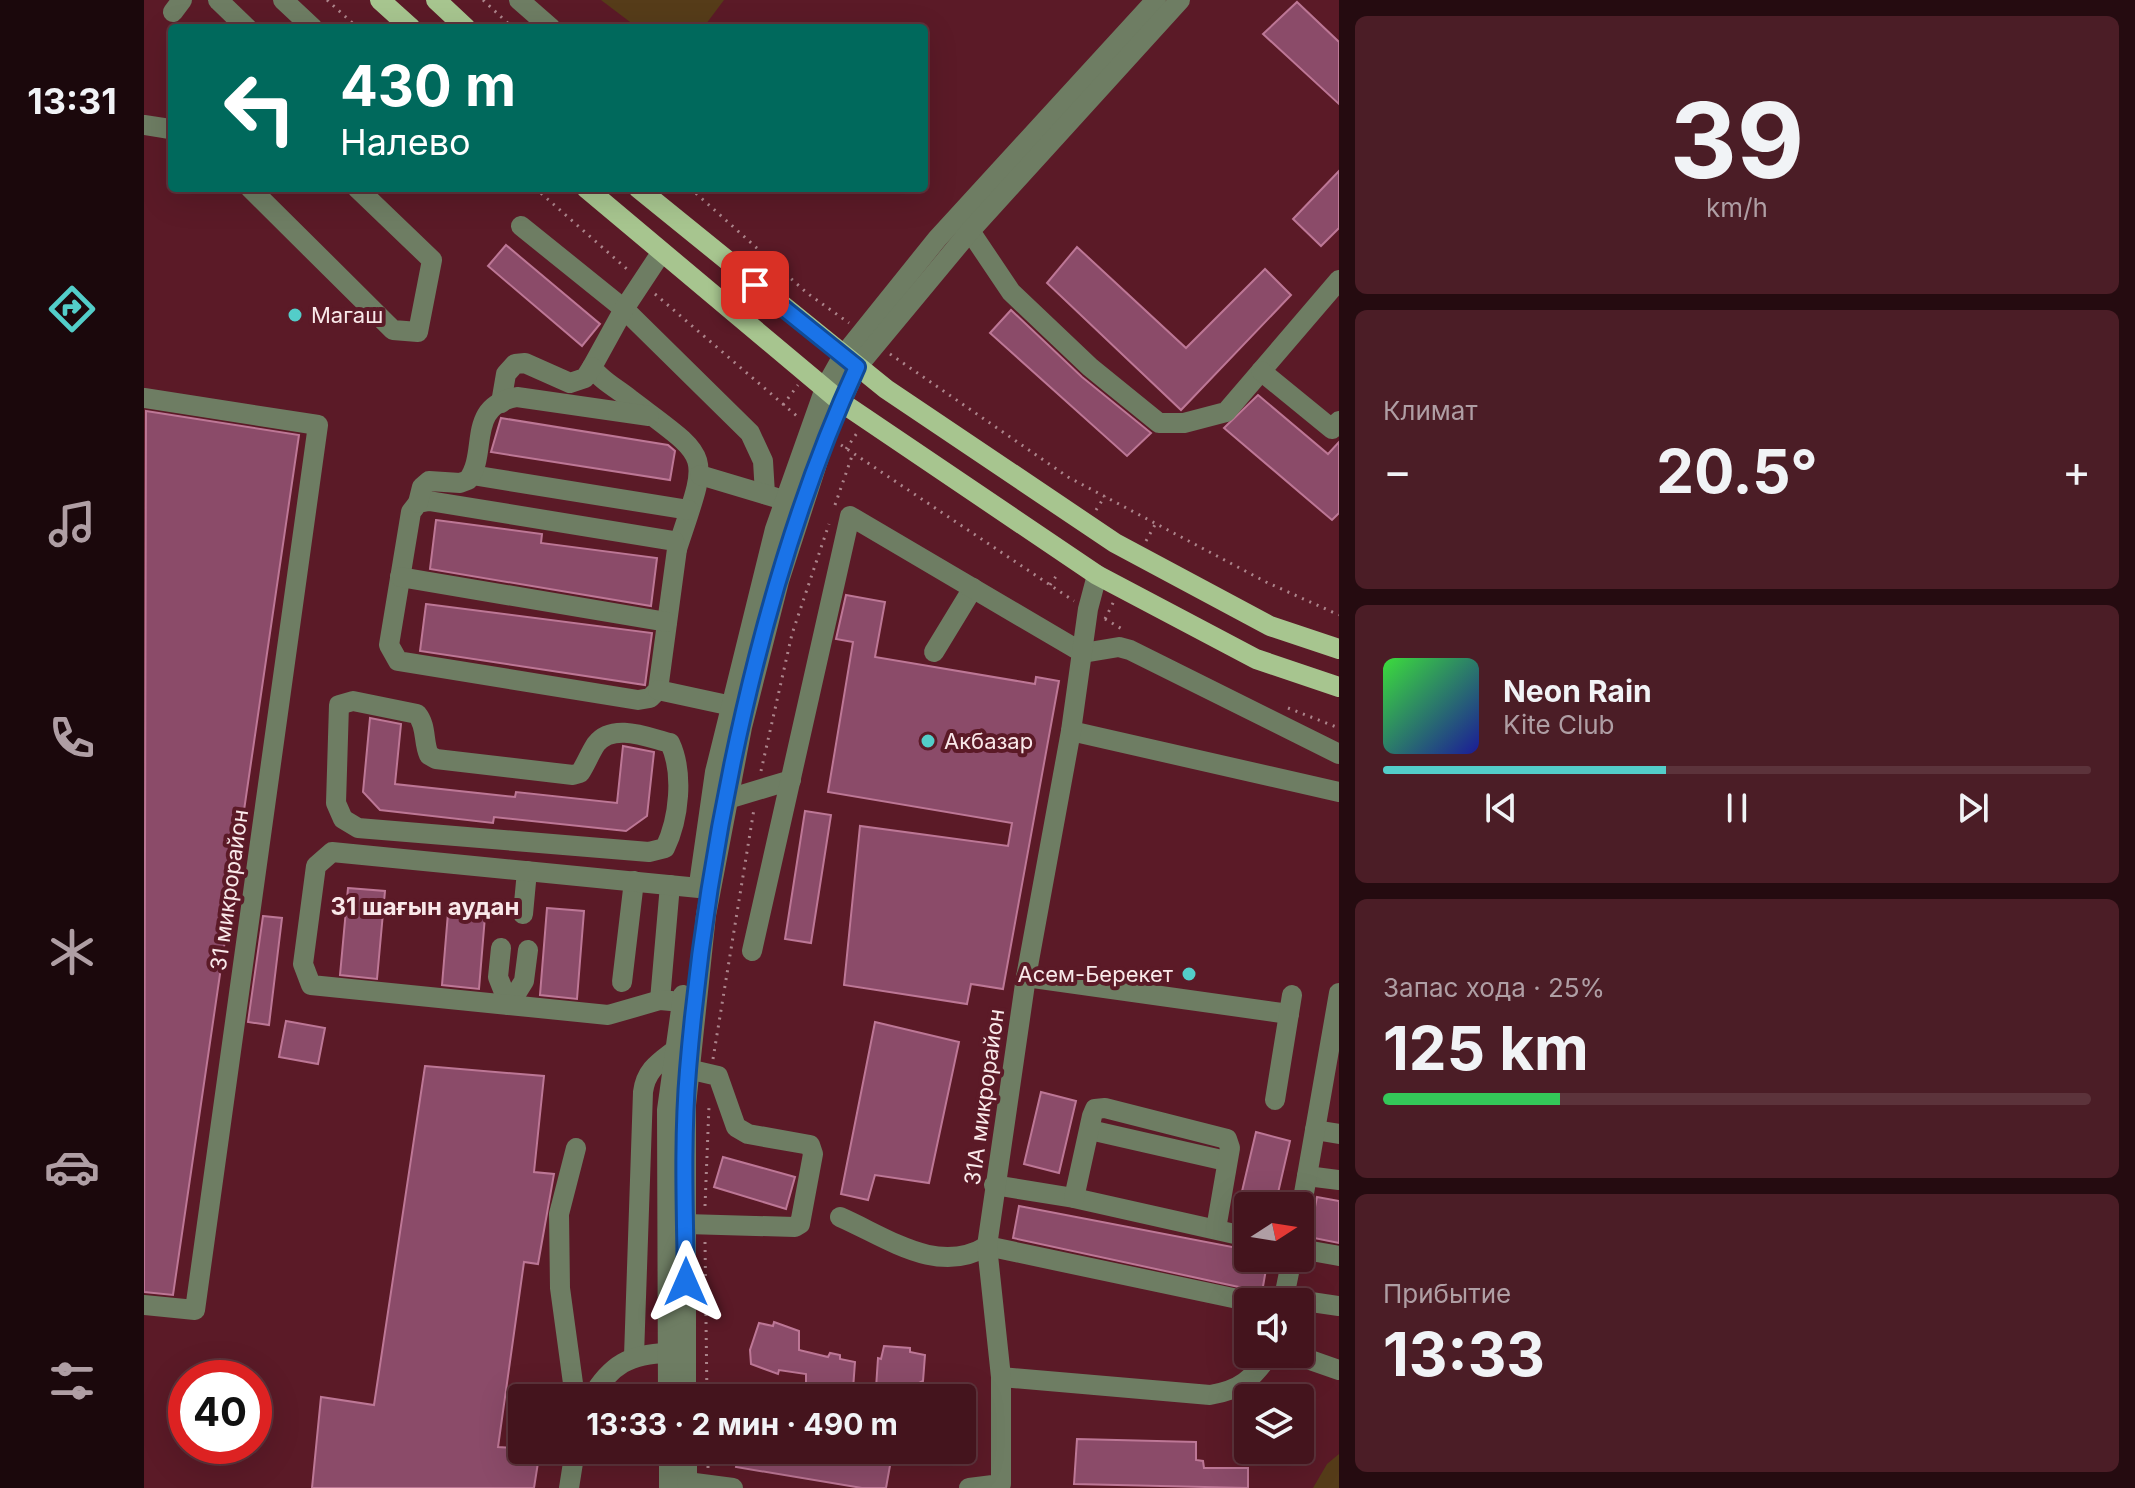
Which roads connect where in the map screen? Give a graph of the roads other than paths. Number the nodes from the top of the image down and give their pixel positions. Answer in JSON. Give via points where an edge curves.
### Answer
{"nodes":[{"id":1,"x":218,"y":0,"type":"edge"},
{"id":2,"x":283,"y":0,"type":"edge"},
{"id":3,"x":380,"y":0,"type":"edge"},
{"id":4,"x":436,"y":0,"type":"edge"},
{"id":5,"x":519,"y":0,"type":"edge"},
{"id":6,"x":1156,"y":0,"type":"edge"},
{"id":7,"x":1180,"y":0,"type":"edge"},
{"id":8,"x":243,"y":24,"type":"edge"},
{"id":9,"x":309,"y":24,"type":"edge"},
{"id":10,"x":407,"y":24,"type":"edge"},
{"id":11,"x":462,"y":24,"type":"edge"},
{"id":12,"x":546,"y":24,"type":"edge"},
{"id":13,"x":144,"y":125,"type":"edge"},
{"id":14,"x":168,"y":129,"type":"edge"},
{"id":15,"x":254,"y":192,"type":"edge"},
{"id":16,"x":361,"y":192,"type":"edge"},
{"id":17,"x":591,"y":192,"type":"edge"},
{"id":18,"x":643,"y":192,"type":"edge"},
{"id":19,"x":521,"y":226,"type":"dead end"},
{"id":20,"x":970,"y":231,"type":"junction"},
{"id":21,"x":661,"y":253,"type":"junction"},
{"id":22,"x":1339,"y":280,"type":"edge"},
{"id":23,"x":624,"y":309,"type":"junction"},
{"id":24,"x":869,"y":338,"type":"junction"},
{"id":25,"x":850,"y":361,"type":"junction"},
{"id":26,"x":592,"y":367,"type":"junction"},
{"id":27,"x":1261,"y":371,"type":"junction"},
{"id":28,"x":825,"y":388,"type":"junction"},
{"id":29,"x":144,"y":398,"type":"edge"},
{"id":30,"x":841,"y":402,"type":"junction"},
{"id":31,"x":501,"y":403,"type":"junction"},
{"id":32,"x":654,"y":417,"type":"junction"},
{"id":33,"x":1339,"y":421,"type":"edge"},
{"id":34,"x":818,"y":431,"type":"junction"},
{"id":35,"x":472,"y":475,"type":"junction"},
{"id":36,"x":700,"y":475,"type":"junction"},
{"id":37,"x":775,"y":497,"type":"junction"},
{"id":38,"x":418,"y":503,"type":"junction"},
{"id":39,"x":689,"y":510,"type":"junction"},
{"id":40,"x":1115,"y":543,"type":"junction"},
{"id":41,"x":677,"y":549,"type":"junction"},
{"id":42,"x":1097,"y":575,"type":"junction"},
{"id":43,"x":400,"y":577,"type":"junction"},
{"id":44,"x":973,"y":588,"type":"junction"},
{"id":45,"x":667,"y":622,"type":"junction"},
{"id":46,"x":1339,"y":649,"type":"edge"},
{"id":47,"x":934,"y":652,"type":"dead end"},
{"id":48,"x":1083,"y":653,"type":"junction"},
{"id":49,"x":1339,"y":687,"type":"edge"},
{"id":50,"x":658,"y":690,"type":"junction"},
{"id":51,"x":732,"y":706,"type":"junction"},
{"id":52,"x":1071,"y":731,"type":"junction"},
{"id":53,"x":1339,"y":754,"type":"edge"},
{"id":54,"x":791,"y":780,"type":"junction"},
{"id":55,"x":1339,"y":792,"type":"edge"},
{"id":56,"x":728,"y":799,"type":"junction"},
{"id":57,"x":674,"y":830,"type":"junction"},
{"id":58,"x":706,"y":833,"type":"junction"},
{"id":59,"x":527,"y":871,"type":"junction"},
{"id":60,"x":634,"y":881,"type":"junction"},
{"id":61,"x":670,"y":885,"type":"junction"},
{"id":62,"x":699,"y":888,"type":"junction"},
{"id":63,"x":523,"y":914,"type":"dead end"},
{"id":64,"x":501,"y":948,"type":"dead end"},
{"id":65,"x":528,"y":950,"type":"dead end"},
{"id":66,"x":752,"y":951,"type":"dead end"},
{"id":67,"x":1026,"y":977,"type":"junction"},
{"id":68,"x":622,"y":982,"type":"dead end"},
{"id":69,"x":1339,"y":993,"type":"edge"},
{"id":70,"x":660,"y":1000,"type":"junction"},
{"id":71,"x":682,"y":1002,"type":"junction"},
{"id":72,"x":509,"y":1005,"type":"junction"},
{"id":73,"x":675,"y":1050,"type":"junction"},
{"id":74,"x":1333,"y":1065,"type":"edge"},
{"id":75,"x":688,"y":1069,"type":"junction"},
{"id":76,"x":1275,"y":1100,"type":"dead end"},
{"id":77,"x":1315,"y":1130,"type":"junction"},
{"id":78,"x":1339,"y":1134,"type":"edge"},
{"id":79,"x":576,"y":1148,"type":"dead end"},
{"id":80,"x":1307,"y":1176,"type":"junction"},
{"id":81,"x":1339,"y":1180,"type":"edge"},
{"id":82,"x":994,"y":1185,"type":"junction"},
{"id":83,"x":1304,"y":1192,"type":"edge"},
{"id":84,"x":1074,"y":1198,"type":"junction"},
{"id":85,"x":840,"y":1217,"type":"dead end"},
{"id":86,"x":686,"y":1224,"type":"junction"},
{"id":87,"x":1216,"y":1229,"type":"junction"},
{"id":88,"x":1234,"y":1234,"type":"edge"},
{"id":89,"x":987,"y":1246,"type":"junction"},
{"id":90,"x":1314,"y":1252,"type":"edge"},
{"id":91,"x":1339,"y":1256,"type":"edge"},
{"id":92,"x":1233,"y":1298,"type":"dead end"},
{"id":93,"x":1314,"y":1303,"type":"edge"},
{"id":94,"x":144,"y":1305,"type":"edge"},
{"id":95,"x":1339,"y":1306,"type":"edge"},
{"id":96,"x":668,"y":1353,"type":"junction"},
{"id":97,"x":634,"y":1356,"type":"junction"},
{"id":98,"x":1314,"y":1361,"type":"edge"},
{"id":99,"x":1259,"y":1368,"type":"edge"},
{"id":100,"x":1339,"y":1370,"type":"edge"},
{"id":101,"x":1001,"y":1377,"type":"junction"},
{"id":102,"x":573,"y":1384,"type":"edge"},
{"id":103,"x":600,"y":1384,"type":"edge"},
{"id":104,"x":668,"y":1384,"type":"edge"},
{"id":105,"x":686,"y":1384,"type":"edge"},
{"id":106,"x":573,"y":1464,"type":"edge"},
{"id":107,"x":674,"y":1464,"type":"edge"},
{"id":108,"x":685,"y":1464,"type":"edge"},
{"id":109,"x":681,"y":1486,"type":"edge"},
{"id":110,"x":1001,"y":1486,"type":"edge"},
{"id":111,"x":569,"y":1488,"type":"edge"},
{"id":112,"x":725,"y":1488,"type":"edge"},
{"id":113,"x":733,"y":1488,"type":"edge"},
{"id":114,"x":969,"y":1488,"type":"edge"}],
"edges":[{"from":1,"to":8,"type":"street"},
{"from":2,"to":9,"type":"street"},
{"from":3,"to":10,"type":"main road"},
{"from":4,"to":11,"type":"main road"},
{"from":5,"to":12,"type":"street"},
{"from":6,"to":24,"type":"street","via":[[937,239]]},
{"from":7,"to":20,"type":"street"},
{"from":13,"to":14,"type":"street"},
{"from":15,"to":16,"type":"street","via":[[393,330],[418,332],[432,260]]},
{"from":17,"to":21,"type":"main road"},
{"from":18,"to":25,"type":"main road"},
{"from":19,"to":23,"type":"street"},
{"from":20,"to":24,"type":"street"},
{"from":20,"to":27,"type":"street","via":[[1011,292],[1159,423],[1184,423],[1226,412]]},
{"from":21,"to":23,"type":"street"},
{"from":21,"to":28,"type":"main road"},
{"from":22,"to":27,"type":"street"},
{"from":23,"to":26,"type":"street"},
{"from":23,"to":37,"type":"street","via":[[755,440]]},
{"from":24,"to":25,"type":"street"},
{"from":25,"to":28,"type":"street"},
{"from":25,"to":30,"type":"street"},
{"from":25,"to":40,"type":"main road"},
{"from":26,"to":31,"type":"street","via":[[585,378],[570,383],[525,363],[515,364],[506,374]]},
{"from":26,"to":32,"type":"street"},
{"from":27,"to":33,"type":"street","via":[[1332,429]]},
{"from":28,"to":30,"type":"main road"},
{"from":28,"to":34,"type":"street"},
{"from":29,"to":94,"type":"street","name":"31 микрорайон","via":[[318,425],[195,1310]]},
{"from":30,"to":34,"type":"street"},
{"from":30,"to":42,"type":"main road"},
{"from":31,"to":32,"type":"street","via":[[517,397]]},
{"from":31,"to":35,"type":"street","via":[[480,426]]},
{"from":32,"to":36,"type":"street","via":[[693,449]]},
{"from":34,"to":37,"type":"street"},
{"from":34,"to":56,"type":"street"},
{"from":35,"to":38,"type":"street","via":[[460,483],[429,481]]},
{"from":35,"to":39,"type":"street"},
{"from":36,"to":37,"type":"street"},
{"from":36,"to":39,"type":"street"},
{"from":37,"to":51,"type":"street"},
{"from":38,"to":41,"type":"street","via":[[668,537]]},
{"from":38,"to":43,"type":"street","via":[[411,512]]},
{"from":39,"to":41,"type":"street"},
{"from":40,"to":42,"type":"main road"},
{"from":40,"to":46,"type":"main road","via":[[1270,626]]},
{"from":41,"to":45,"type":"street"},
{"from":42,"to":48,"type":"street","name":"31А микрорайон"},
{"from":42,"to":49,"type":"main road","via":[[1256,659]]},
{"from":43,"to":45,"type":"street"},
{"from":43,"to":50,"type":"street","via":[[389,645],[398,661],[638,700]]},
{"from":44,"to":47,"type":"street"},
{"from":44,"to":48,"type":"street"},
{"from":44,"to":54,"type":"street","via":[[850,516]]},
{"from":45,"to":50,"type":"street"},
{"from":48,"to":52,"type":"street","name":"31А микрорайон"},
{"from":48,"to":53,"type":"street","via":[[1130,650]]},
{"from":50,"to":51,"type":"street"},
{"from":51,"to":58,"type":"street"},
{"from":52,"to":55,"type":"street"},
{"from":52,"to":67,"type":"street","name":"31А микрорайон"},
{"from":54,"to":56,"type":"street"},
{"from":54,"to":66,"type":"street"},
{"from":56,"to":75,"type":"street","via":[[706,915]]},
{"from":57,"to":57,"type":"street","via":[[665,848],[649,852],[358,828],[343,819],[336,803],[339,705],[353,701],[417,714],[426,749],[436,759],[573,775],[580,773],[598,741],[609,736],[624,732],[670,743],[678,768]]},
{"from":57,"to":58,"type":"street"},
{"from":58,"to":62,"type":"street"},
{"from":59,"to":60,"type":"street"},
{"from":59,"to":63,"type":"street"},
{"from":59,"to":72,"type":"street","via":[[332,852],[316,866],[303,964],[311,985]]},
{"from":60,"to":61,"type":"street"},
{"from":60,"to":68,"type":"street"},
{"from":61,"to":62,"type":"street"},
{"from":61,"to":70,"type":"street"},
{"from":62,"to":71,"type":"street"},
{"from":64,"to":72,"type":"street","via":[[498,977]]},
{"from":65,"to":72,"type":"street","via":[[524,981]]},
{"from":67,"to":76,"type":"street","via":[[1290,1005]]},
{"from":67,"to":82,"type":"street","name":"31А микрорайон"},
{"from":69,"to":74,"type":"street"},
{"from":70,"to":71,"type":"street"},
{"from":70,"to":72,"type":"street","via":[[608,1015]]},
{"from":71,"to":73,"type":"street"},
{"from":73,"to":96,"type":"street","via":[[667,1110]]},
{"from":73,"to":97,"type":"street","via":[[645,1076]]},
{"from":74,"to":77,"type":"street"},
{"from":75,"to":86,"type":"street"},
{"from":75,"to":86,"type":"street","via":[[718,1076],[736,1127],[810,1145],[813,1154],[800,1224],[795,1227]]},
{"from":77,"to":78,"type":"street"},
{"from":77,"to":80,"type":"street"},
{"from":79,"to":102,"type":"street","via":[[559,1214],[560,1288]]},
{"from":80,"to":81,"type":"street"},
{"from":80,"to":83,"type":"street"},
{"from":82,"to":84,"type":"street"},
{"from":82,"to":89,"type":"street","name":"31А микрорайон"},
{"from":84,"to":87,"type":"street"},
{"from":84,"to":87,"type":"street","via":[[1095,1109],[1105,1108],[1227,1139],[1230,1148]]},
{"from":85,"to":89,"type":"street","via":[[933,1258],[962,1257]]},
{"from":86,"to":105,"type":"street"},
{"from":87,"to":88,"type":"street"},
{"from":89,"to":92,"type":"street"},
{"from":89,"to":101,"type":"street","name":"31А микрорайон"},
{"from":90,"to":91,"type":"street"},
{"from":93,"to":95,"type":"street"},
{"from":96,"to":97,"type":"street"},
{"from":96,"to":104,"type":"street"},
{"from":97,"to":103,"type":"street"},
{"from":98,"to":100,"type":"street"},
{"from":99,"to":101,"type":"street","via":[[1233,1392],[1210,1395]]},
{"from":101,"to":110,"type":"street","name":"31А микрорайон"},
{"from":106,"to":111,"type":"street"},
{"from":107,"to":109,"type":"street"},
{"from":108,"to":109,"type":"street"},
{"from":109,"to":112,"type":"street"},
{"from":110,"to":114,"type":"street"},
{"from":112,"to":113,"type":"street"}]}
